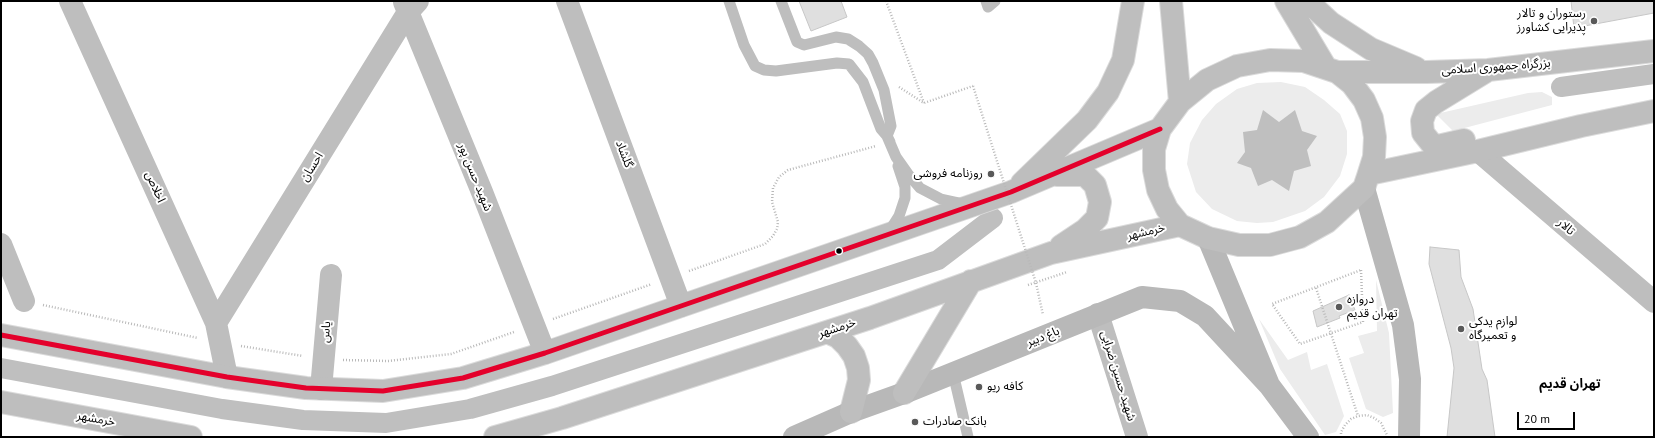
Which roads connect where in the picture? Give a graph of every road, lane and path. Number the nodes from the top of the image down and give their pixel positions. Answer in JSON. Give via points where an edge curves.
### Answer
{"nodes":[{"id":1,"x":70,"y":1,"type":"edge"},
{"id":2,"x":567,"y":1,"type":"edge"},
{"id":3,"x":729,"y":1,"type":"edge"},
{"id":4,"x":781,"y":1,"type":"edge"},
{"id":5,"x":886,"y":1,"type":"edge"},
{"id":6,"x":986,"y":1,"type":"edge"},
{"id":7,"x":995,"y":1,"type":"edge"},
{"id":8,"x":1133,"y":1,"type":"edge"},
{"id":9,"x":1172,"y":1,"type":"edge"},
{"id":10,"x":1286,"y":1,"type":"edge"},
{"id":11,"x":1307,"y":1,"type":"edge"},
{"id":12,"x":410,"y":5,"type":"edge"},
{"id":13,"x":1654,"y":51,"type":"edge"},
{"id":14,"x":1331,"y":70,"type":"junction"},
{"id":15,"x":1488,"y":70,"type":"junction"},
{"id":16,"x":1427,"y":72,"type":"junction"},
{"id":17,"x":878,"y":75,"type":"junction"},
{"id":18,"x":1180,"y":102,"type":"junction"},
{"id":19,"x":924,"y":103,"type":"junction"},
{"id":20,"x":1654,"y":111,"type":"edge"},
{"id":21,"x":1581,"y":126,"type":"junction"},
{"id":22,"x":1160,"y":129,"type":"junction"},
{"id":23,"x":889,"y":139,"type":"junction"},
{"id":24,"x":1478,"y":151,"type":"junction"},
{"id":25,"x":1053,"y":175,"type":"junction"},
{"id":26,"x":1366,"y":181,"type":"junction"},
{"id":27,"x":1012,"y":192,"type":"junction"},
{"id":28,"x":981,"y":203,"type":"junction"},
{"id":29,"x":1180,"y":224,"type":"junction"},
{"id":30,"x":886,"y":236,"type":"junction"},
{"id":31,"x":1208,"y":238,"type":"junction"},
{"id":32,"x":1,"y":244,"type":"edge"},
{"id":33,"x":1051,"y":252,"type":"junction"},
{"id":34,"x":1073,"y":270,"type":"dead end"},
{"id":35,"x":331,"y":275,"type":"dead end"},
{"id":36,"x":670,"y":278,"type":"junction"},
{"id":37,"x":971,"y":281,"type":"junction"},
{"id":38,"x":1036,"y":283,"type":"junction"},
{"id":39,"x":1023,"y":287,"type":"dead end"},
{"id":40,"x":1316,"y":288,"type":"junction"},
{"id":41,"x":24,"y":301,"type":"joint"},
{"id":42,"x":1654,"y":302,"type":"edge"},
{"id":43,"x":681,"y":306,"type":"junction"},
{"id":44,"x":1098,"y":314,"type":"junction"},
{"id":45,"x":534,"y":326,"type":"junction"},
{"id":46,"x":827,"y":332,"type":"junction"},
{"id":47,"x":218,"y":333,"type":"junction"},
{"id":48,"x":1331,"y":333,"type":"junction"},
{"id":49,"x":1,"y":335,"type":"edge"},
{"id":50,"x":1048,"y":335,"type":"junction"},
{"id":51,"x":545,"y":354,"type":"junction"},
{"id":52,"x":324,"y":360,"type":"junction"},
{"id":53,"x":953,"y":372,"type":"junction"},
{"id":54,"x":227,"y":377,"type":"junction"},
{"id":55,"x":1268,"y":385,"type":"junction"},
{"id":56,"x":321,"y":389,"type":"junction"},
{"id":57,"x":904,"y":393,"type":"junction"},
{"id":58,"x":1,"y":402,"type":"edge"},
{"id":59,"x":851,"y":412,"type":"junction"},
{"id":60,"x":1358,"y":416,"type":"junction"},
{"id":61,"x":800,"y":436,"type":"edge"},
{"id":62,"x":191,"y":437,"type":"edge"},
{"id":63,"x":495,"y":437,"type":"edge"},
{"id":64,"x":968,"y":437,"type":"edge"},
{"id":65,"x":1137,"y":437,"type":"edge"},
{"id":66,"x":1308,"y":437,"type":"edge"},
{"id":67,"x":1341,"y":437,"type":"edge"},
{"id":68,"x":1388,"y":437,"type":"edge"},
{"id":69,"x":1409,"y":437,"type":"edge"}],
"edges":[{"from":1,"to":47,"type":"main road","name":"اخلاص"},
{"from":2,"to":36,"type":"main road","name":"گلشاد"},
{"from":3,"to":23,"type":"lane","via":[[744,45],[755,66],[776,71],[837,63],[849,64],[863,82],[881,129]]},
{"from":4,"to":17,"type":"lane","via":[[797,42],[804,45],[836,37],[848,39],[868,54]]},
{"from":5,"to":19,"type":"path"},
{"from":6,"to":7,"type":"lane","via":[[988,8]]},
{"from":8,"to":27,"type":"main road","via":[[1123,60],[1108,92],[1087,120]]},
{"from":9,"to":18,"type":"main road"},
{"from":10,"to":14,"type":"main road"},
{"from":11,"to":16,"type":"main road","via":[[1331,23],[1371,49]]},
{"from":12,"to":45,"type":"main road","name":"شهید حسن پور"},
{"from":12,"to":47,"type":"main road","name":"احسان"},
{"from":13,"to":15,"type":"main road","name":"بزرگراه جمهوری اسلامی"},
{"from":14,"to":16,"type":"main road","name":"بزرگراه جمهوری اسلامی"},
{"from":14,"to":18,"type":"main road","via":[[1304,61],[1270,60],[1237,66],[1207,80]]},
{"from":14,"to":26,"type":"main road","via":[[1352,84],[1364,100],[1372,118],[1374,157]]},
{"from":15,"to":16,"type":"main road","name":"بزرگراه جمهوری اسلامی"},
{"from":15,"to":21,"type":"main road","via":[[1426,110],[1422,121],[1423,133],[1430,143],[1438,146],[1552,121]]},
{"from":17,"to":19,"type":"path"},
{"from":17,"to":23,"type":"lane","via":[[884,90],[891,126]]},
{"from":18,"to":22,"type":"main road"},
{"from":19,"to":38,"type":"path","bridge":true,"via":[[974,86]]},
{"from":20,"to":21,"type":"main road"},
{"from":21,"to":24,"type":"main road"},
{"from":22,"to":25,"type":"main road"},
{"from":22,"to":29,"type":"main road","via":[[1154,149],[1154,170],[1158,190],[1167,209]]},
{"from":23,"to":28,"type":"lane","via":[[896,157],[920,188],[941,199],[962,204]]},
{"from":23,"to":30,"type":"lane","via":[[905,187],[905,198],[899,216]]},
{"from":23,"to":36,"type":"path","via":[[788,170],[779,177],[773,188],[772,202],[778,222],[773,236],[765,244]]},
{"from":24,"to":26,"type":"main road"},
{"from":24,"to":42,"type":"main road","name":"تالار"},
{"from":25,"to":27,"type":"main road"},
{"from":25,"to":33,"type":"main road","via":[[1085,175],[1095,186],[1100,202],[1097,218],[1085,230]]},
{"from":26,"to":31,"type":"main road","via":[[1327,222],[1300,237],[1270,244],[1239,245]]},
{"from":26,"to":69,"type":"main road","via":[[1403,325],[1410,379]]},
{"from":27,"to":28,"type":"main road"},
{"from":28,"to":30,"type":"main road"},
{"from":29,"to":31,"type":"main road"},
{"from":29,"to":33,"type":"main road","name":"خرمشهر"},
{"from":30,"to":43,"type":"main road"},
{"from":31,"to":55,"type":"main road"},
{"from":32,"to":41,"type":"main road"},
{"from":33,"to":37,"type":"main road","name":"خرمشهر"},
{"from":34,"to":38,"type":"path"},
{"from":35,"to":52,"type":"main road","name":"یاس"},
{"from":36,"to":43,"type":"main road","name":"گلشاد"},
{"from":36,"to":45,"type":"path"},
{"from":37,"to":46,"type":"main road","name":"خرمشهر"},
{"from":37,"to":57,"type":"main road"},
{"from":38,"to":39,"type":"path"},
{"from":38,"to":50,"type":"path"},
{"from":40,"to":48,"type":"path"},
{"from":40,"to":48,"type":"path","via":[[1272,304],[1300,344]]},
{"from":40,"to":48,"type":"path","via":[[1361,270],[1363,322]]},
{"from":41,"to":47,"type":"path"},
{"from":43,"to":51,"type":"main road"},
{"from":44,"to":50,"type":"main road","name":"باغ دبیر"},
{"from":44,"to":55,"type":"main road","name":"باغ دبیر","via":[[1142,297],[1180,301],[1205,316]]},
{"from":44,"to":65,"type":"main road","name":"شهید حسین ضرابی"},
{"from":45,"to":51,"type":"main road","name":"شهید حسن پور"},
{"from":45,"to":52,"type":"path","via":[[451,354],[388,361]]},
{"from":46,"to":59,"type":"main road","via":[[847,346],[858,368],[859,380]]},
{"from":46,"to":63,"type":"main road","name":"خرمشهر","via":[[569,416]]},
{"from":47,"to":52,"type":"path"},
{"from":47,"to":54,"type":"main road","name":"اخلاص"},
{"from":48,"to":60,"type":"path"},
{"from":49,"to":54,"type":"main road"},
{"from":50,"to":53,"type":"main road","name":"باغ دبیر"},
{"from":51,"to":56,"type":"main road","via":[[463,378],[383,391]]},
{"from":52,"to":56,"type":"main road","name":"یاس"},
{"from":53,"to":57,"type":"main road","name":"باغ دبیر"},
{"from":53,"to":64,"type":"lane"},
{"from":54,"to":56,"type":"main road"},
{"from":55,"to":66,"type":"main road"},
{"from":57,"to":59,"type":"main road","name":"باغ دبیر"},
{"from":58,"to":62,"type":"main road","name":"خرمشهر"},
{"from":59,"to":61,"type":"main road","name":"باغ دبیر"},
{"from":60,"to":67,"type":"path","via":[[1345,425]]},
{"from":60,"to":68,"type":"path","via":[[1374,418],[1386,429]]}]}
